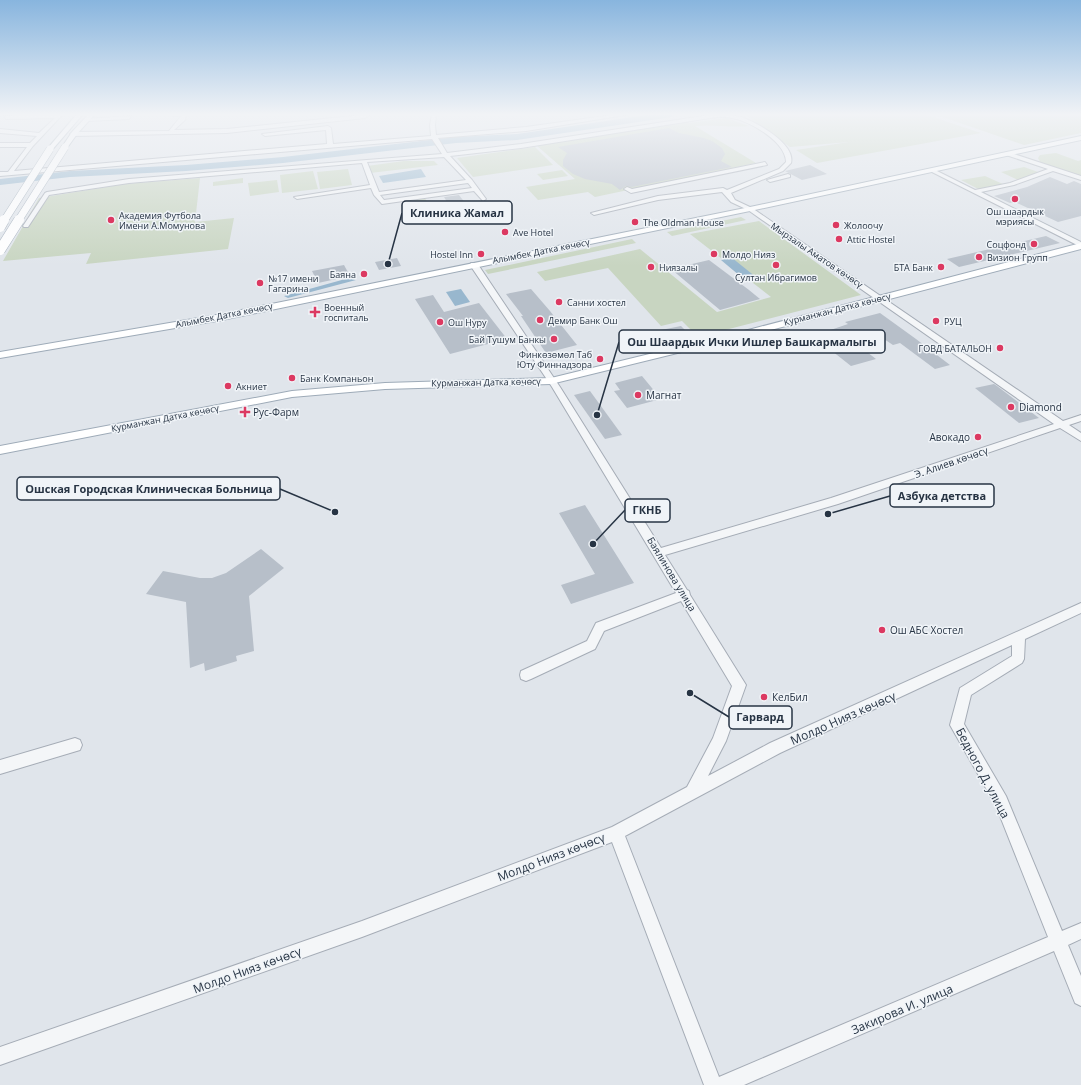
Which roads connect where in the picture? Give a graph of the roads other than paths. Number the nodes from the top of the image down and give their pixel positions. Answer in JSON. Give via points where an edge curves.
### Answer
{"nodes":[{"id":1,"x":16,"y":165,"type":"edge"},
{"id":2,"x":40,"y":165,"type":"edge"},
{"id":3,"x":54,"y":165,"type":"edge"},
{"id":4,"x":106,"y":165,"type":"edge"},
{"id":5,"x":321,"y":165,"type":"edge"},
{"id":6,"x":365,"y":165,"type":"edge"},
{"id":7,"x":455,"y":165,"type":"edge"},
{"id":8,"x":762,"y":165,"type":"edge"},
{"id":9,"x":786,"y":165,"type":"edge"},
{"id":10,"x":957,"y":165,"type":"edge"},
{"id":11,"x":1039,"y":165,"type":"edge"},
{"id":12,"x":1052,"y":169,"type":"junction"},
{"id":13,"x":931,"y":170,"type":"junction"},
{"id":14,"x":10,"y":173,"type":"junction"},
{"id":15,"x":0,"y":174,"type":"edge"},
{"id":16,"x":788,"y":176,"type":"dead end"},
{"id":17,"x":1081,"y":178,"type":"edge"},
{"id":18,"x":755,"y":180,"type":"junction"},
{"id":19,"x":470,"y":181,"type":"junction"},
{"id":20,"x":374,"y":186,"type":"junction"},
{"id":21,"x":627,"y":188,"type":"dead end"},
{"id":22,"x":476,"y":189,"type":"junction"},
{"id":23,"x":728,"y":192,"type":"junction"},
{"id":24,"x":974,"y":192,"type":"junction"},
{"id":25,"x":377,"y":194,"type":"junction"},
{"id":26,"x":297,"y":197,"type":"dead end"},
{"id":27,"x":483,"y":200,"type":"dead end"},
{"id":28,"x":750,"y":209,"type":"junction"},
{"id":29,"x":594,"y":213,"type":"dead end"},
{"id":30,"x":26,"y":226,"type":"dead end"},
{"id":31,"x":0,"y":227,"type":"edge"},
{"id":32,"x":1081,"y":246,"type":"edge"},
{"id":33,"x":0,"y":250,"type":"edge"},
{"id":34,"x":474,"y":264,"type":"junction"},
{"id":35,"x":881,"y":298,"type":"junction"},
{"id":36,"x":0,"y":355,"type":"edge"},
{"id":37,"x":551,"y":381,"type":"junction"},
{"id":38,"x":1081,"y":418,"type":"edge"},
{"id":39,"x":1063,"y":424,"type":"junction"},
{"id":40,"x":1081,"y":438,"type":"edge"},
{"id":41,"x":0,"y":450,"type":"edge"},
{"id":42,"x":659,"y":553,"type":"junction"},
{"id":43,"x":685,"y":594,"type":"junction"},
{"id":44,"x":1081,"y":608,"type":"edge"},
{"id":45,"x":1019,"y":638,"type":"junction"},
{"id":46,"x":526,"y":675,"type":"dead end"},
{"id":47,"x":75,"y":745,"type":"dead end"},
{"id":48,"x":0,"y":767,"type":"edge"},
{"id":49,"x":692,"y":792,"type":"junction"},
{"id":50,"x":616,"y":833,"type":"junction"},
{"id":51,"x":1081,"y":931,"type":"edge"},
{"id":52,"x":1059,"y":942,"type":"junction"},
{"id":53,"x":1081,"y":997,"type":"edge"},
{"id":54,"x":0,"y":1056,"type":"edge"},
{"id":55,"x":713,"y":1085,"type":"edge"},
{"id":56,"x":722,"y":1085,"type":"edge"}],
"edges":[{"from":1,"to":14,"type":"street"},
{"from":2,"to":31,"type":"main road","bridge":true},
{"from":3,"to":33,"type":"main road","bridge":true},
{"from":4,"to":14,"type":"street"},
{"from":5,"to":30,"type":"street","via":[[129,181],[47,194]]},
{"from":6,"to":20,"type":"street"},
{"from":7,"to":19,"type":"street"},
{"from":8,"to":21,"type":"street","via":[[631,191]]},
{"from":9,"to":18,"type":"street"},
{"from":10,"to":13,"type":"main road","name":"Алымбек Датка көчөсү"},
{"from":11,"to":12,"type":"street"},
{"from":12,"to":17,"type":"street"},
{"from":12,"to":24,"type":"street","via":[[1012,184]]},
{"from":13,"to":24,"type":"street"},
{"from":13,"to":28,"type":"main road","name":"Алымбек Датка көчөсү"},
{"from":14,"to":15,"type":"street"},
{"from":16,"to":18,"type":"street"},
{"from":18,"to":23,"type":"street"},
{"from":19,"to":22,"type":"street"},
{"from":19,"to":25,"type":"street"},
{"from":20,"to":25,"type":"street"},
{"from":20,"to":26,"type":"street"},
{"from":22,"to":25,"type":"street","via":[[382,202]]},
{"from":22,"to":27,"type":"street"},
{"from":23,"to":28,"type":"street","name":"Мырзалы Аматов көчөсү","via":[[733,201]]},
{"from":23,"to":29,"type":"street","via":[[723,190],[658,198]]},
{"from":24,"to":32,"type":"street"},
{"from":28,"to":34,"type":"main road","name":"Алымбек Датка көчөсү"},
{"from":28,"to":35,"type":"street","name":"Мырзалы Аматов көчөсү"},
{"from":32,"to":35,"type":"main road","name":"Курманжан Датка көчөсү"},
{"from":34,"to":36,"type":"main road","name":"Алымбек Датка көчөсү","via":[[222,317]]},
{"from":34,"to":37,"type":"street","name":"Баялинова улица"},
{"from":35,"to":37,"type":"main road","name":"Курманжан Датка көчөсү"},
{"from":35,"to":39,"type":"street","name":"Мырзалы Аматов көчөсү"},
{"from":37,"to":41,"type":"main road","name":"Курманжан Датка көчөсү","via":[[385,386],[292,394]]},
{"from":37,"to":42,"type":"street","name":"Баялинова улица"},
{"from":38,"to":39,"type":"street","name":"Э. Алиев көчөсү"},
{"from":39,"to":40,"type":"street","name":"Мырзалы Аматов көчөсү"},
{"from":39,"to":42,"type":"street","name":"Э. Алиев көчөсү","via":[[834,501]]},
{"from":42,"to":43,"type":"street","name":"Баялинова улица"},
{"from":43,"to":46,"type":"street","via":[[600,627],[591,645]]},
{"from":43,"to":49,"type":"street","name":"Баялинова улица","via":[[739,685],[718,741]]},
{"from":44,"to":45,"type":"street","name":"Молдо Нияз көчөсү"},
{"from":45,"to":49,"type":"street","name":"Молдо Нияз көчөсү","via":[[775,748]]},
{"from":45,"to":52,"type":"street","name":"Бедного Д. улица","via":[[1018,660],[965,692],[957,725],[1001,801]]},
{"from":47,"to":48,"type":"street"},
{"from":49,"to":50,"type":"street","name":"Молдо Нияз көчөсү"},
{"from":50,"to":54,"type":"street","name":"Молдо Нияз көчөсү","via":[[362,929]]},
{"from":50,"to":55,"type":"street"},
{"from":51,"to":52,"type":"street","name":"Закирова И. улица"},
{"from":52,"to":53,"type":"street","name":"Бедного Д. улица"},
{"from":52,"to":56,"type":"street","name":"Закирова И. улица"}]}
